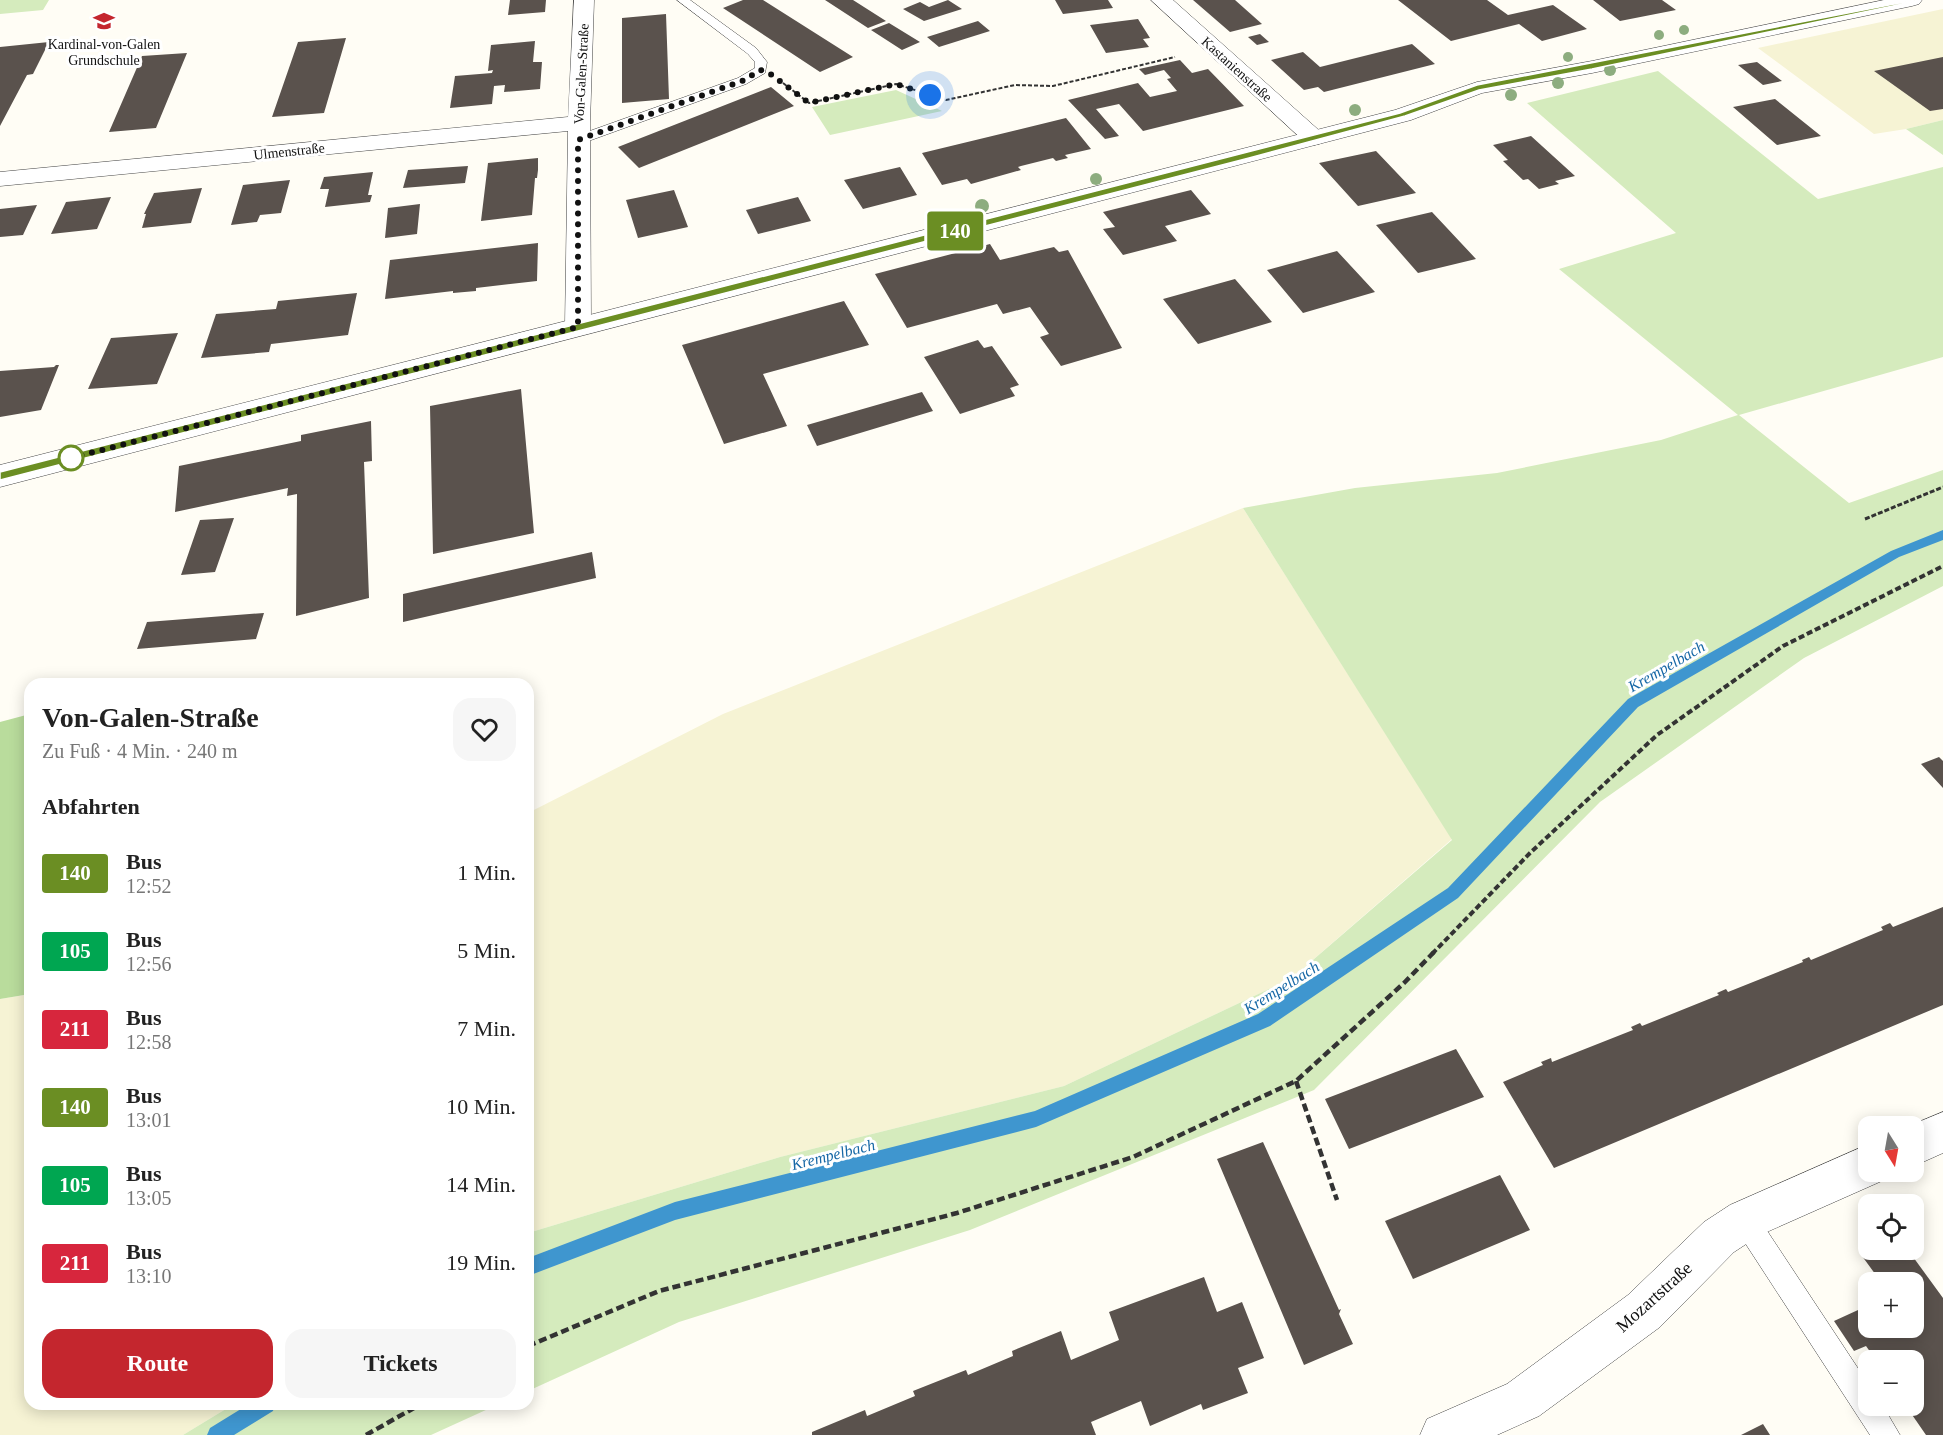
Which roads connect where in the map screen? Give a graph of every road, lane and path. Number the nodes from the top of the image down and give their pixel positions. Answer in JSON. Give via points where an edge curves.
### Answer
{"nodes":[{"id":1,"x":584,"y":0,"type":"edge"},
{"id":2,"x":683,"y":0,"type":"edge"},
{"id":3,"x":1161,"y":0,"type":"edge"},
{"id":4,"x":1912,"y":0,"type":"edge"},
{"id":5,"x":1214,"y":48,"type":"junction"},
{"id":6,"x":761,"y":70,"type":"junction"},
{"id":7,"x":578,"y":131,"type":"junction"},
{"id":8,"x":1314,"y":138,"type":"junction"},
{"id":9,"x":0,"y":179,"type":"edge"},
{"id":10,"x":578,"y":327,"type":"junction"},
{"id":11,"x":0,"y":476,"type":"edge"},
{"id":12,"x":1943,"y":487,"type":"edge"},
{"id":13,"x":1864,"y":519,"type":"dead end"},
{"id":14,"x":1943,"y":566,"type":"edge"},
{"id":15,"x":1296,"y":1081,"type":"junction"},
{"id":16,"x":1943,"y":1132,"type":"edge"},
{"id":17,"x":1924,"y":1141,"type":"edge"},
{"id":18,"x":1858,"y":1170,"type":"edge"},
{"id":19,"x":1337,"y":1200,"type":"dead end"},
{"id":20,"x":1745,"y":1220,"type":"junction"},
{"id":21,"x":534,"y":1343,"type":"edge"},
{"id":22,"x":410,"y":1410,"type":"edge"},
{"id":23,"x":366,"y":1435,"type":"edge"},
{"id":24,"x":1443,"y":1435,"type":"edge"},
{"id":25,"x":1886,"y":1435,"type":"edge"}],
"edges":[{"from":1,"to":7,"type":"street","name":"Von-Galen-Straße"},
{"from":2,"to":6,"type":"lane","via":[[752,51]]},
{"from":3,"to":5,"type":"street","name":"Kastanienstraße"},
{"from":4,"to":8,"type":"street","via":[[1477,88],[1402,115]]},
{"from":5,"to":6,"type":"path","via":[[1053,86],[1015,85],[946,100],[896,84],[809,103]]},
{"from":5,"to":8,"type":"street","name":"Kastanienstraße"},
{"from":6,"to":7,"type":"lane","via":[[742,81]]},
{"from":7,"to":9,"type":"street","name":"Ulmenstraße"},
{"from":7,"to":10,"type":"street","name":"Von-Galen-Straße"},
{"from":8,"to":10,"type":"street"},
{"from":10,"to":11,"type":"street"},
{"from":12,"to":13,"type":"path"},
{"from":14,"to":15,"type":"path","via":[[1783,646],[1657,735],[1530,854],[1404,983]]},
{"from":15,"to":19,"type":"path"},
{"from":15,"to":21,"type":"path","via":[[1133,1157],[957,1213],[659,1291]]},
{"from":16,"to":17,"type":"street"},
{"from":18,"to":20,"type":"street","name":"Mozartstraße"},
{"from":20,"to":24,"type":"street","name":"Mozartstraße","via":[[1719,1237],[1644,1311],[1523,1400]]},
{"from":20,"to":25,"type":"lane"},
{"from":22,"to":23,"type":"path"}]}
